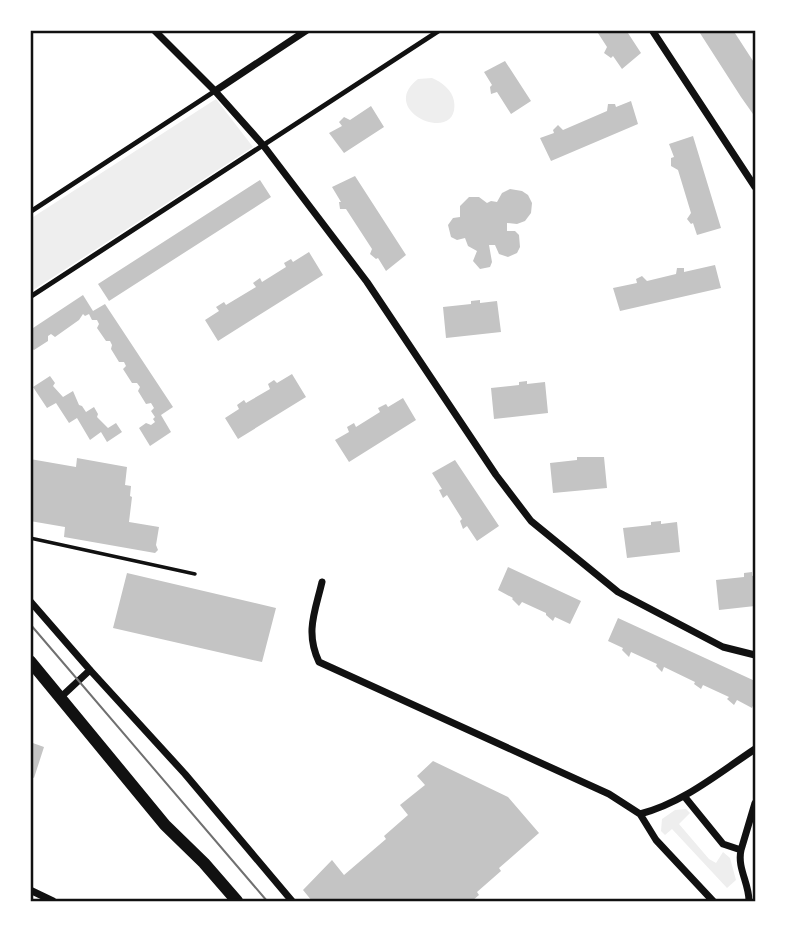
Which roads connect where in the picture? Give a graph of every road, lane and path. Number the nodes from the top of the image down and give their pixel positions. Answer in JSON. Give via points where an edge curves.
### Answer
{"nodes":[{"id":1,"x":154,"y":30,"type":"edge"},
{"id":2,"x":307,"y":30,"type":"edge"},
{"id":3,"x":440,"y":30,"type":"edge"},
{"id":4,"x":652,"y":30,"type":"edge"},
{"id":5,"x":215,"y":91,"type":"junction"},
{"id":6,"x":263,"y":145,"type":"junction"},
{"id":7,"x":755,"y":187,"type":"edge"},
{"id":8,"x":30,"y":212,"type":"edge"},
{"id":9,"x":30,"y":297,"type":"edge"},
{"id":10,"x":30,"y":538,"type":"edge"},
{"id":11,"x":195,"y":574,"type":"dead end"},
{"id":12,"x":322,"y":582,"type":"dead end"},
{"id":13,"x":30,"y":601,"type":"edge"},
{"id":14,"x":755,"y":656,"type":"edge"},
{"id":15,"x":30,"y":661,"type":"edge"},
{"id":16,"x":90,"y":670,"type":"junction"},
{"id":17,"x":61,"y":697,"type":"junction"},
{"id":18,"x":755,"y":749,"type":"edge"},
{"id":19,"x":684,"y":796,"type":"junction"},
{"id":20,"x":755,"y":803,"type":"edge"},
{"id":21,"x":640,"y":814,"type":"junction"},
{"id":22,"x":752,"y":827,"type":"edge"},
{"id":23,"x":741,"y":850,"type":"junction"},
{"id":24,"x":30,"y":890,"type":"edge"},
{"id":25,"x":53,"y":901,"type":"edge"},
{"id":26,"x":237,"y":901,"type":"edge"},
{"id":27,"x":292,"y":901,"type":"edge"},
{"id":28,"x":713,"y":901,"type":"edge"},
{"id":29,"x":749,"y":901,"type":"edge"}],
"edges":[{"from":1,"to":5,"type":"street"},
{"from":2,"to":5,"type":"street"},
{"from":3,"to":6,"type":"street"},
{"from":4,"to":7,"type":"street"},
{"from":5,"to":6,"type":"street"},
{"from":5,"to":8,"type":"street"},
{"from":6,"to":9,"type":"street"},
{"from":6,"to":14,"type":"street","via":[[367,282],[531,521],[618,592],[723,647]]},
{"from":10,"to":11,"type":"lane"},
{"from":12,"to":21,"type":"street","via":[[312,627],[312,646],[319,662],[609,794]]},
{"from":13,"to":16,"type":"street"},
{"from":15,"to":17,"type":"main road"},
{"from":16,"to":17,"type":"street"},
{"from":16,"to":27,"type":"street"},
{"from":17,"to":26,"type":"main road","via":[[165,825]]},
{"from":18,"to":19,"type":"street"},
{"from":19,"to":21,"type":"street"},
{"from":19,"to":23,"type":"street","via":[[723,844]]},
{"from":20,"to":22,"type":"street"},
{"from":21,"to":28,"type":"street","via":[[656,840]]},
{"from":22,"to":23,"type":"street"},
{"from":23,"to":29,"type":"street"},
{"from":24,"to":25,"type":"street"}]}
